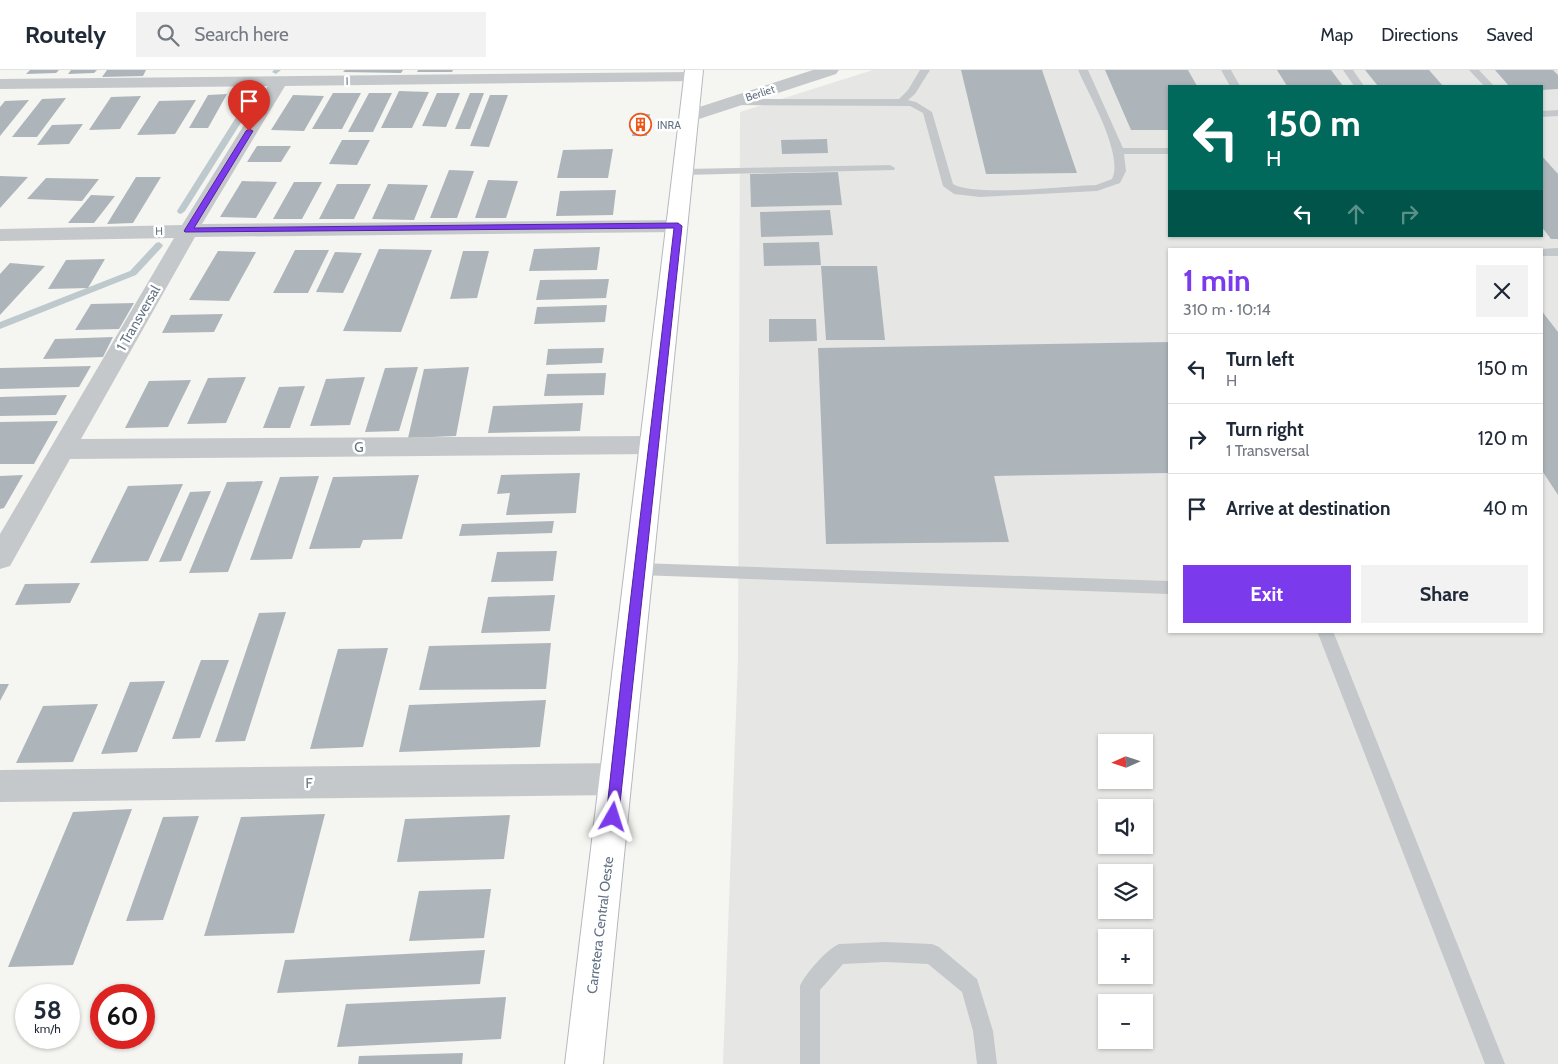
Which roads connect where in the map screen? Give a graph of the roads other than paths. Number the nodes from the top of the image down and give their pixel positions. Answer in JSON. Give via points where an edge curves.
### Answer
{"nodes":[{"id":1,"x":830,"y":70,"type":"edge"},
{"id":2,"x":925,"y":70,"type":"edge"},
{"id":3,"x":1083,"y":70,"type":"edge"},
{"id":4,"x":1226,"y":70,"type":"edge"},
{"id":5,"x":1348,"y":70,"type":"edge"},
{"id":6,"x":1474,"y":70,"type":"edge"},
{"id":7,"x":527,"y":74,"type":"edge"},
{"id":8,"x":693,"y":74,"type":"edge"},
{"id":9,"x":280,"y":81,"type":"junction"},
{"id":10,"x":0,"y":84,"type":"edge"},
{"id":11,"x":1234,"y":85,"type":"edge"},
{"id":12,"x":1358,"y":85,"type":"edge"},
{"id":13,"x":1488,"y":85,"type":"edge"},
{"id":14,"x":732,"y":102,"type":"junction"},
{"id":15,"x":901,"y":102,"type":"junction"},
{"id":16,"x":1543,"y":114,"type":"edge"},
{"id":17,"x":1558,"y":114,"type":"edge"},
{"id":18,"x":690,"y":116,"type":"junction"},
{"id":19,"x":1119,"y":151,"type":"junction"},
{"id":20,"x":1168,"y":151,"type":"edge"},
{"id":21,"x":890,"y":168,"type":"dead end"},
{"id":22,"x":684,"y":172,"type":"junction"},
{"id":23,"x":678,"y":226,"type":"junction"},
{"id":24,"x":188,"y":231,"type":"junction"},
{"id":25,"x":0,"y":236,"type":"edge"},
{"id":26,"x":1543,"y":252,"type":"edge"},
{"id":27,"x":1558,"y":252,"type":"edge"},
{"id":28,"x":654,"y":445,"type":"junction"},
{"id":29,"x":64,"y":449,"type":"junction"},
{"id":30,"x":0,"y":558,"type":"edge"},
{"id":31,"x":638,"y":569,"type":"junction"},
{"id":32,"x":1168,"y":588,"type":"edge"},
{"id":33,"x":1327,"y":633,"type":"edge"},
{"id":34,"x":617,"y":779,"type":"junction"},
{"id":35,"x":0,"y":786,"type":"edge"},
{"id":36,"x":584,"y":1064,"type":"edge"},
{"id":37,"x":810,"y":1064,"type":"edge"},
{"id":38,"x":987,"y":1064,"type":"edge"},
{"id":39,"x":1496,"y":1064,"type":"edge"}],
"edges":[{"from":1,"to":14,"type":"street","name":"Berliet"},
{"from":2,"to":15,"type":"lane","via":[[912,92]]},
{"from":3,"to":19,"type":"lane"},
{"from":4,"to":11,"type":"lane"},
{"from":5,"to":12,"type":"lane"},
{"from":6,"to":13,"type":"lane"},
{"from":7,"to":8,"type":"street","name":"I"},
{"from":7,"to":9,"type":"street","name":"I"},
{"from":8,"to":18,"type":"main road","name":"Carretera Central Oeste"},
{"from":9,"to":10,"type":"street","name":"I"},
{"from":9,"to":24,"type":"street","name":"1 Transversal"},
{"from":14,"to":15,"type":"lane"},
{"from":14,"to":18,"type":"street","name":"Berliet"},
{"from":15,"to":19,"type":"lane","via":[[928,112],[948,186],[958,192],[980,194],[1097,188],[1116,181],[1121,171]]},
{"from":16,"to":17,"type":"lane"},
{"from":18,"to":22,"type":"main road","name":"Carretera Central Oeste"},
{"from":19,"to":20,"type":"lane"},
{"from":21,"to":22,"type":"lane"},
{"from":22,"to":23,"type":"main road","name":"Carretera Central Oeste"},
{"from":23,"to":24,"type":"street","name":"H"},
{"from":23,"to":28,"type":"main road","name":"Carretera Central Oeste"},
{"from":24,"to":25,"type":"street","name":"H"},
{"from":24,"to":29,"type":"street","name":"1 Transversal"},
{"from":26,"to":27,"type":"lane"},
{"from":28,"to":29,"type":"street","name":"G"},
{"from":28,"to":31,"type":"main road","name":"Carretera Central Oeste"},
{"from":29,"to":30,"type":"street","name":"1 Transversal"},
{"from":31,"to":32,"type":"lane"},
{"from":31,"to":34,"type":"main road","name":"Carretera Central Oeste"},
{"from":33,"to":39,"type":"lane"},
{"from":34,"to":35,"type":"street","name":"F"},
{"from":34,"to":36,"type":"main road","name":"Carretera Central Oeste"},
{"from":37,"to":38,"type":"lane","via":[[810,986],[838,954],[885,952],[932,954],[970,986],[983,1031]]}]}
